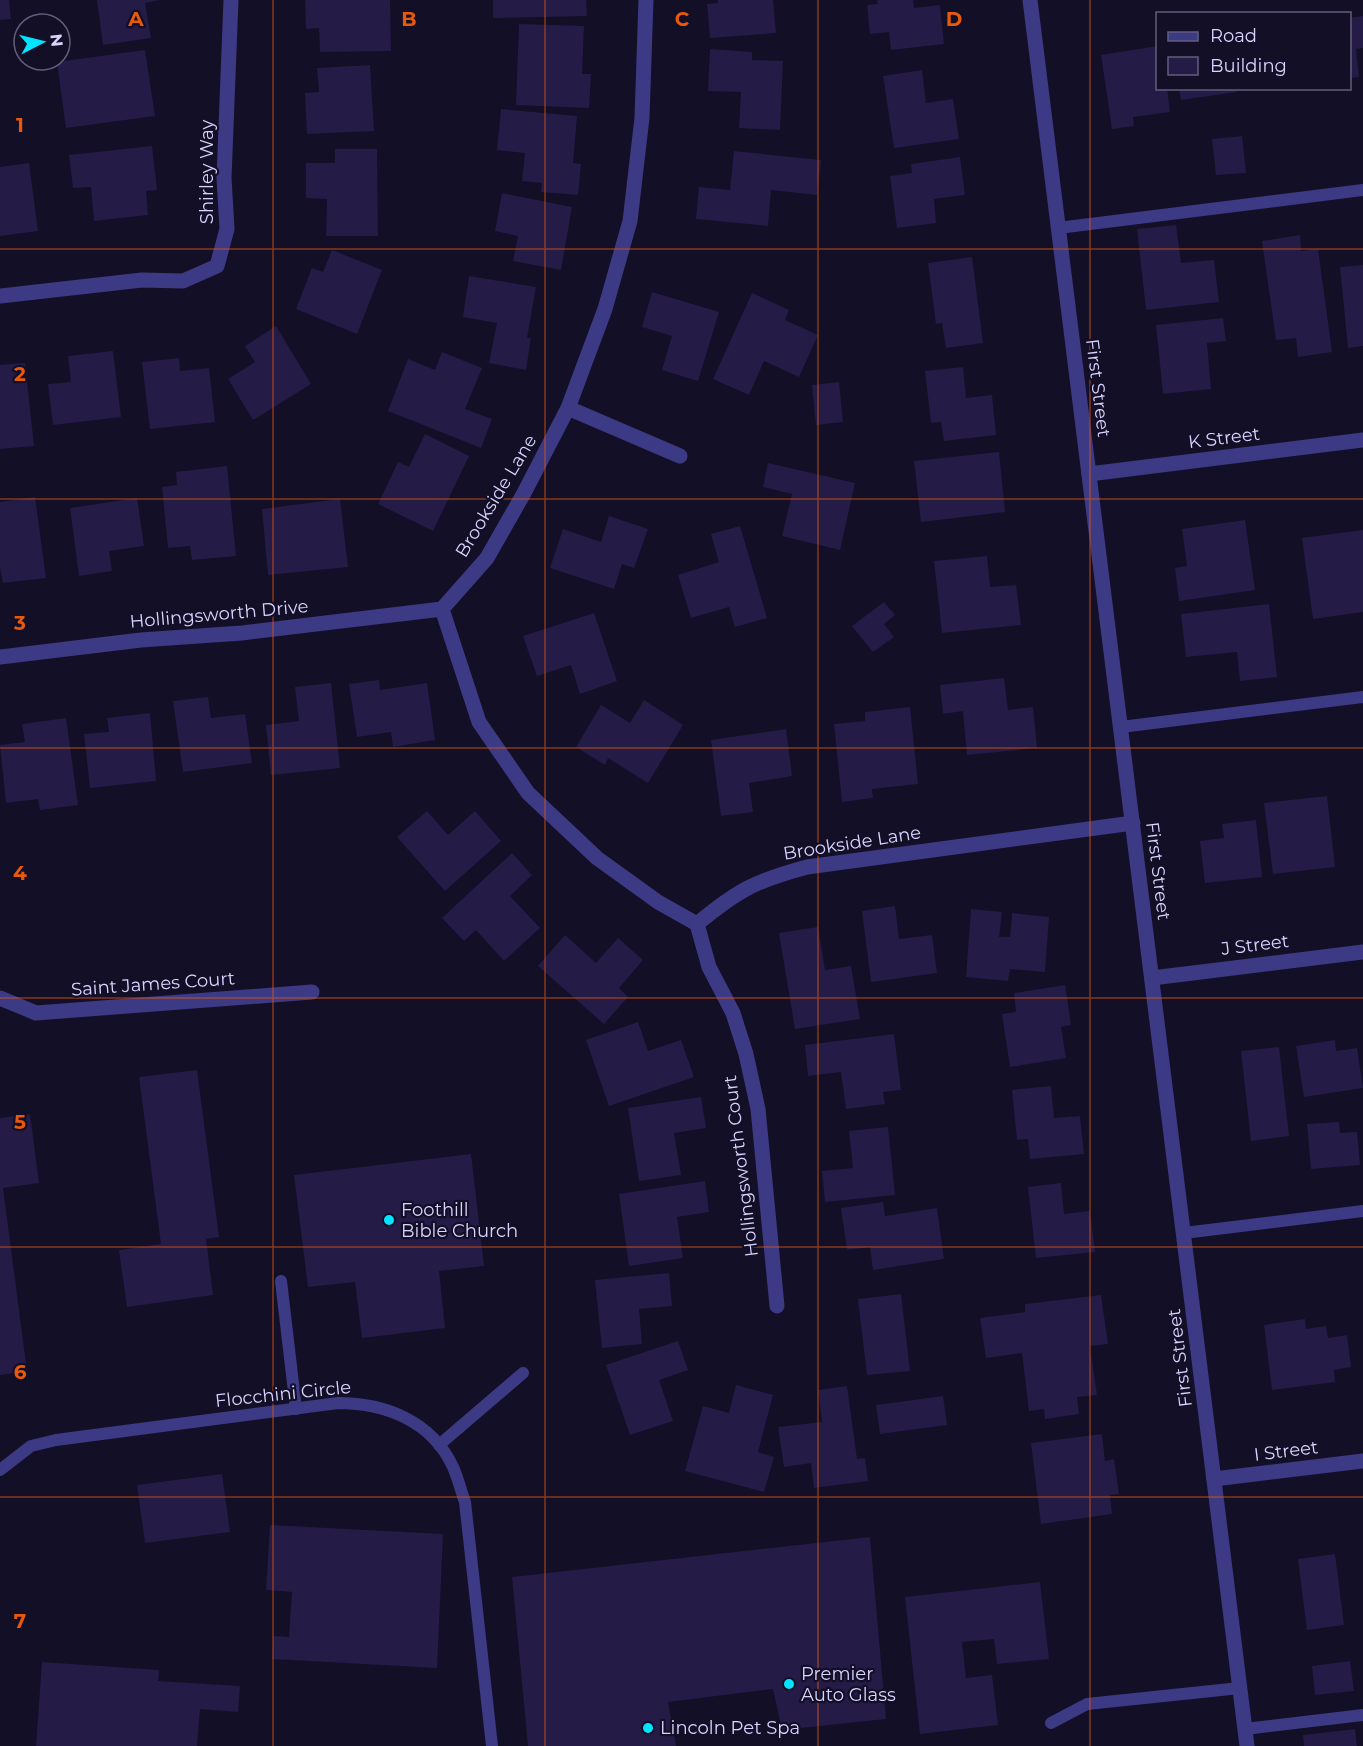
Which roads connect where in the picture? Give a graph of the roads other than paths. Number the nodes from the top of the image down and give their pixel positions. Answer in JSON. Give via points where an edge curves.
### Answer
{"nodes":[{"id":1,"x":231,"y":0,"type":"edge"},
{"id":2,"x":646,"y":0,"type":"edge"},
{"id":3,"x":1030,"y":0,"type":"edge"},
{"id":4,"x":1363,"y":190,"type":"edge"},
{"id":5,"x":1059,"y":228,"type":"junction"},
{"id":6,"x":0,"y":296,"type":"edge"},
{"id":7,"x":568,"y":408,"type":"junction"},
{"id":8,"x":1363,"y":440,"type":"edge"},
{"id":9,"x":680,"y":456,"type":"dead end"},
{"id":10,"x":1089,"y":474,"type":"junction"},
{"id":11,"x":442,"y":609,"type":"junction"},
{"id":12,"x":0,"y":657,"type":"edge"},
{"id":13,"x":1363,"y":697,"type":"edge"},
{"id":14,"x":1121,"y":727,"type":"junction"},
{"id":15,"x":1133,"y":824,"type":"junction"},
{"id":16,"x":697,"y":924,"type":"junction"},
{"id":17,"x":1363,"y":952,"type":"edge"},
{"id":18,"x":1152,"y":978,"type":"junction"},
{"id":19,"x":312,"y":992,"type":"dead end"},
{"id":20,"x":0,"y":998,"type":"edge"},
{"id":21,"x":1363,"y":1211,"type":"edge"},
{"id":22,"x":1184,"y":1233,"type":"junction"},
{"id":23,"x":281,"y":1281,"type":"dead end"},
{"id":24,"x":777,"y":1306,"type":"dead end"},
{"id":25,"x":523,"y":1373,"type":"dead end"},
{"id":26,"x":296,"y":1408,"type":"junction"},
{"id":27,"x":439,"y":1445,"type":"junction"},
{"id":28,"x":1363,"y":1461,"type":"edge"},
{"id":29,"x":0,"y":1470,"type":"edge"},
{"id":30,"x":1214,"y":1479,"type":"junction"},
{"id":31,"x":1240,"y":1688,"type":"junction"},
{"id":32,"x":1363,"y":1715,"type":"edge"},
{"id":33,"x":1051,"y":1723,"type":"dead end"},
{"id":34,"x":1245,"y":1729,"type":"junction"},
{"id":35,"x":492,"y":1746,"type":"edge"},
{"id":36,"x":1248,"y":1746,"type":"edge"}],
"edges":[{"from":1,"to":6,"type":"street","name":"Shirley Way","via":[[224,178],[227,229],[217,266],[183,281],[142,279]]},
{"from":2,"to":7,"type":"street","name":"Brookside Lane","via":[[642,118],[630,221],[605,309]]},
{"from":3,"to":5,"type":"street","name":"First Street"},
{"from":4,"to":5,"type":"lane"},
{"from":5,"to":10,"type":"street","name":"First Street"},
{"from":7,"to":9,"type":"street"},
{"from":7,"to":11,"type":"street","name":"Brookside Lane","via":[[486,558]]},
{"from":8,"to":10,"type":"street","name":"K Street"},
{"from":10,"to":14,"type":"street","name":"First Street"},
{"from":11,"to":12,"type":"street","name":"Hollingsworth Drive"},
{"from":11,"to":16,"type":"street","via":[[479,722],[528,793],[597,858],[658,902]]},
{"from":13,"to":14,"type":"lane"},
{"from":14,"to":15,"type":"street","name":"First Street"},
{"from":15,"to":16,"type":"street","name":"Brookside Lane","via":[[807,867],[765,878],[734,894]]},
{"from":15,"to":18,"type":"street","name":"First Street"},
{"from":16,"to":24,"type":"street","name":"Hollingsworth Court","via":[[709,967],[733,1013],[747,1054],[758,1109]]},
{"from":17,"to":18,"type":"street","name":"J Street"},
{"from":18,"to":22,"type":"street","name":"First Street"},
{"from":19,"to":20,"type":"street","name":"Saint James Court","via":[[36,1013]]},
{"from":21,"to":22,"type":"lane"},
{"from":22,"to":30,"type":"street","name":"First Street"},
{"from":23,"to":26,"type":"lane"},
{"from":25,"to":27,"type":"lane"},
{"from":26,"to":27,"type":"lane","name":"Flocchini Circle","via":[[365,1403],[392,1410]]},
{"from":26,"to":29,"type":"lane","name":"Flocchini Circle","via":[[56,1440],[31,1446]]},
{"from":27,"to":35,"type":"lane","name":"Flocchini Circle","via":[[453,1466],[465,1502]]},
{"from":28,"to":30,"type":"street","name":"I Street"},
{"from":30,"to":31,"type":"street","name":"First Street"},
{"from":31,"to":33,"type":"lane","via":[[1087,1704]]},
{"from":31,"to":34,"type":"street","name":"First Street"},
{"from":32,"to":34,"type":"lane"},
{"from":34,"to":36,"type":"street","name":"First Street"}]}
